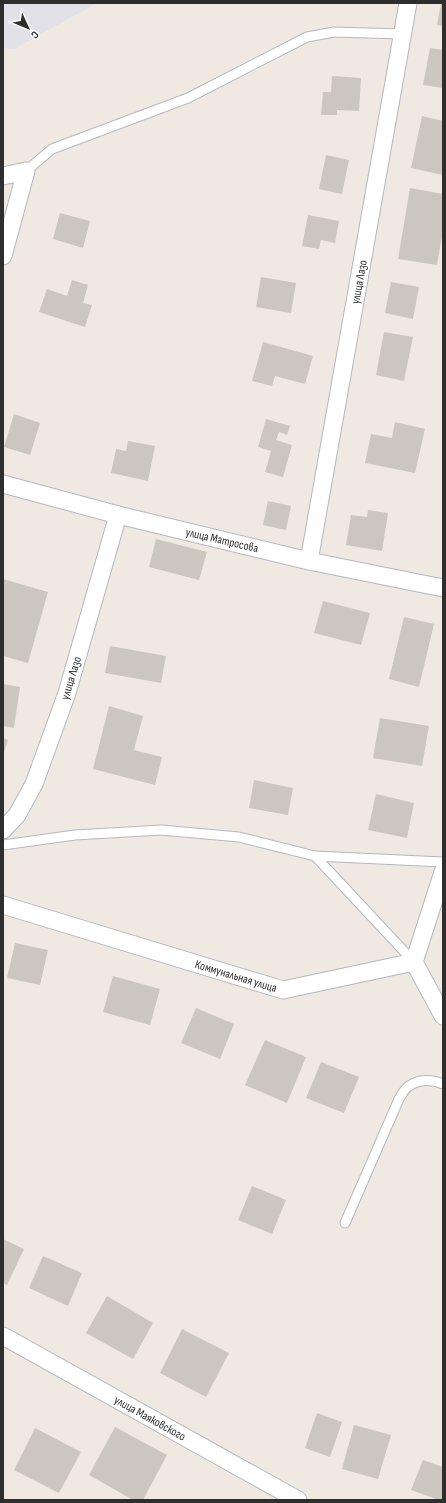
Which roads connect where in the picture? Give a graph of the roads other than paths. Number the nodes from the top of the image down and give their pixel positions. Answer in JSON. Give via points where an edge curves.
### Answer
{"nodes":[{"id":1,"x":408,"y":3,"type":"edge"},
{"id":2,"x":402,"y":34,"type":"junction"},
{"id":3,"x":26,"y":171,"type":"junction"},
{"id":4,"x":3,"y":176,"type":"edge"},
{"id":5,"x":3,"y":256,"type":"edge"},
{"id":6,"x":3,"y":484,"type":"edge"},
{"id":7,"x":118,"y":516,"type":"junction"},
{"id":8,"x":309,"y":560,"type":"junction"},
{"id":9,"x":443,"y":588,"type":"edge"},
{"id":10,"x":3,"y":830,"type":"edge"},
{"id":11,"x":3,"y":845,"type":"edge"},
{"id":12,"x":315,"y":856,"type":"junction"},
{"id":13,"x":443,"y":862,"type":"edge"},
{"id":14,"x":443,"y":872,"type":"edge"},
{"id":15,"x":3,"y":905,"type":"edge"},
{"id":16,"x":414,"y":962,"type":"junction"},
{"id":17,"x":443,"y":1016,"type":"edge"},
{"id":18,"x":443,"y":1084,"type":"edge"},
{"id":19,"x":345,"y":1223,"type":"dead end"},
{"id":20,"x":3,"y":1336,"type":"edge"},
{"id":21,"x":298,"y":1500,"type":"edge"}],
"edges":[{"from":1,"to":2,"type":"street","name":"улица Лазо"},
{"from":2,"to":3,"type":"lane","via":[[334,32],[306,37],[188,98],[52,149]]},
{"from":2,"to":8,"type":"street","name":"улица Лазо"},
{"from":3,"to":4,"type":"street"},
{"from":3,"to":5,"type":"street"},
{"from":6,"to":7,"type":"street","name":"улица Матросова"},
{"from":7,"to":8,"type":"street","name":"улица Матросова"},
{"from":7,"to":10,"type":"street","name":"улица Лазо","via":[[67,693],[34,784],[17,816]]},
{"from":8,"to":9,"type":"street","name":"улица Матросова"},
{"from":11,"to":12,"type":"lane","via":[[75,835],[161,830],[238,837]]},
{"from":12,"to":13,"type":"lane"},
{"from":12,"to":16,"type":"lane"},
{"from":14,"to":16,"type":"street"},
{"from":15,"to":16,"type":"street","name":"Коммунальная улица","via":[[283,990]]},
{"from":16,"to":17,"type":"street"},
{"from":18,"to":19,"type":"lane","via":[[422,1080],[407,1086],[399,1098]]},
{"from":20,"to":21,"type":"street","name":"улица Маяковского"}]}
